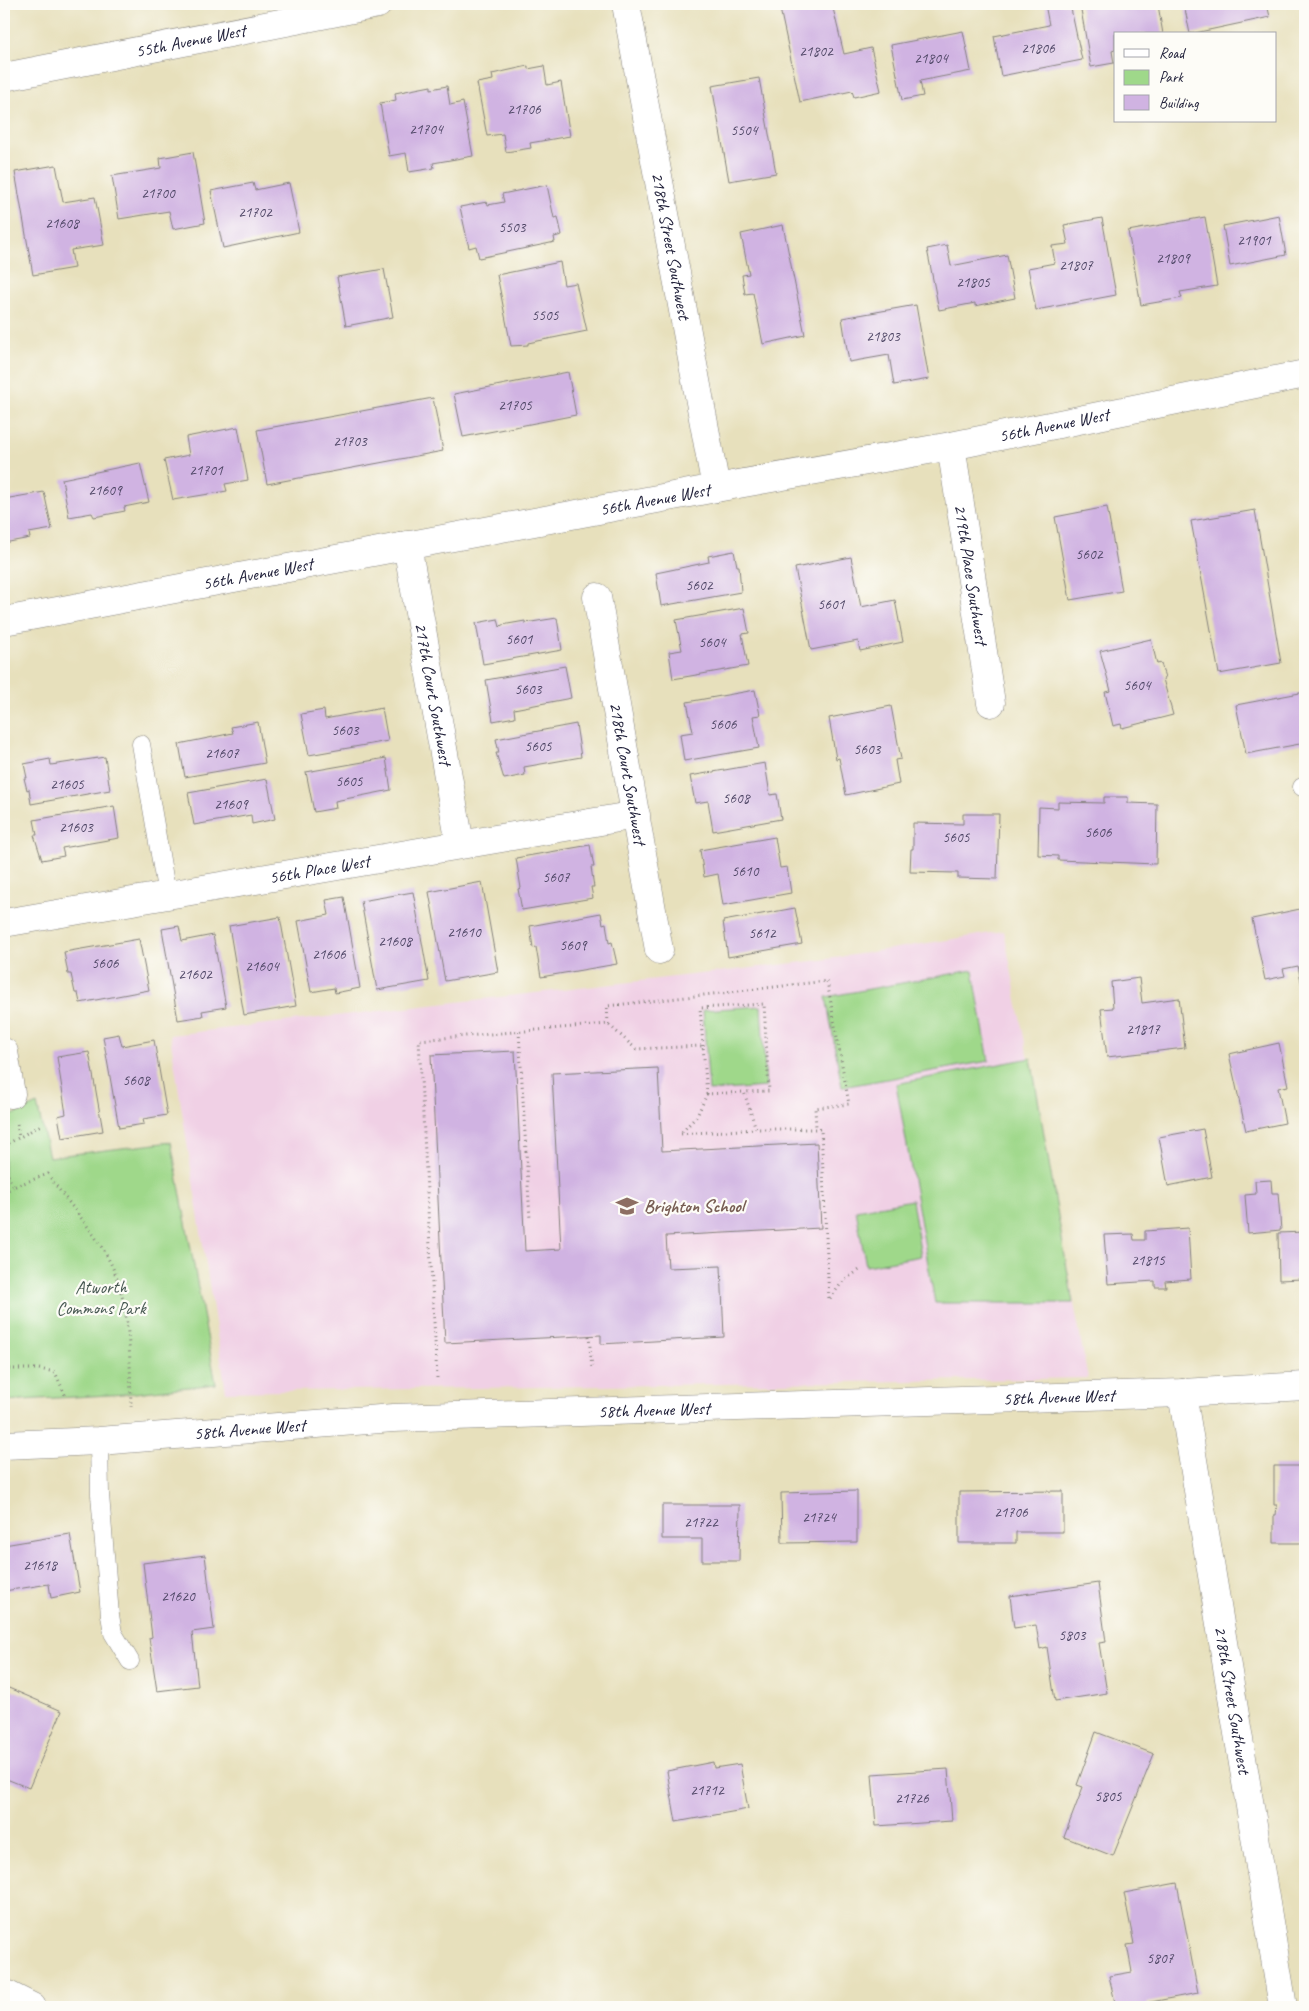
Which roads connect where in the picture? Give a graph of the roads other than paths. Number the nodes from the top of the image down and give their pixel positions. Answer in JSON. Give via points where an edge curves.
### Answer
{"nodes":[{"id":1,"x":378,"y":4,"type":"edge"},
{"id":2,"x":626,"y":4,"type":"edge"},
{"id":3,"x":4,"y":77,"type":"edge"},
{"id":4,"x":1305,"y":374,"type":"edge"},
{"id":5,"x":951,"y":446,"type":"junction"},
{"id":6,"x":716,"y":488,"type":"junction"},
{"id":7,"x":407,"y":545,"type":"junction"},
{"id":8,"x":597,"y":597,"type":"dead end"},
{"id":9,"x":4,"y":621,"type":"edge"},
{"id":10,"x":991,"y":703,"type":"dead end"},
{"id":11,"x":141,"y":744,"type":"dead end"},
{"id":12,"x":636,"y":814,"type":"junction"},
{"id":13,"x":460,"y":844,"type":"junction"},
{"id":14,"x":167,"y":895,"type":"junction"},
{"id":15,"x":4,"y":923,"type":"edge"},
{"id":16,"x":658,"y":950,"type":"dead end"},
{"id":17,"x":4,"y":1052,"type":"edge"},
{"id":18,"x":11,"y":1094,"type":"dead end"},
{"id":19,"x":1305,"y":1386,"type":"edge"},
{"id":20,"x":1182,"y":1393,"type":"junction"},
{"id":21,"x":99,"y":1441,"type":"junction"},
{"id":22,"x":4,"y":1445,"type":"edge"},
{"id":23,"x":130,"y":1661,"type":"dead end"},
{"id":24,"x":4,"y":1993,"type":"edge"},
{"id":25,"x":32,"y":2007,"type":"edge"},
{"id":26,"x":1283,"y":2007,"type":"edge"}],
"edges":[{"from":1,"to":3,"type":"main road","name":"55th Avenue West"},
{"from":2,"to":6,"type":"main road","name":"218th Street Southwest"},
{"from":4,"to":5,"type":"main road","name":"56th Avenue West"},
{"from":5,"to":6,"type":"main road","name":"56th Avenue West"},
{"from":5,"to":10,"type":"main road","name":"219th Place Southwest"},
{"from":6,"to":7,"type":"main road","name":"56th Avenue West"},
{"from":7,"to":9,"type":"main road","name":"56th Avenue West"},
{"from":7,"to":13,"type":"main road","name":"217th Court Southwest"},
{"from":8,"to":12,"type":"main road","name":"218th Court Southwest"},
{"from":11,"to":14,"type":"lane"},
{"from":12,"to":13,"type":"main road","name":"56th Place West"},
{"from":12,"to":16,"type":"main road","name":"218th Court Southwest"},
{"from":13,"to":14,"type":"main road","name":"56th Place West"},
{"from":14,"to":15,"type":"main road","name":"56th Place West"},
{"from":17,"to":18,"type":"main road"},
{"from":19,"to":20,"type":"main road","name":"58th Avenue West"},
{"from":20,"to":21,"type":"main road","name":"58th Avenue West","via":[[393,1418]]},
{"from":20,"to":26,"type":"main road","name":"218th Street Southwest"},
{"from":21,"to":22,"type":"main road","name":"58th Avenue West"},
{"from":21,"to":23,"type":"lane","via":[[110,1615],[113,1633]]},
{"from":24,"to":25,"type":"main road"}]}
